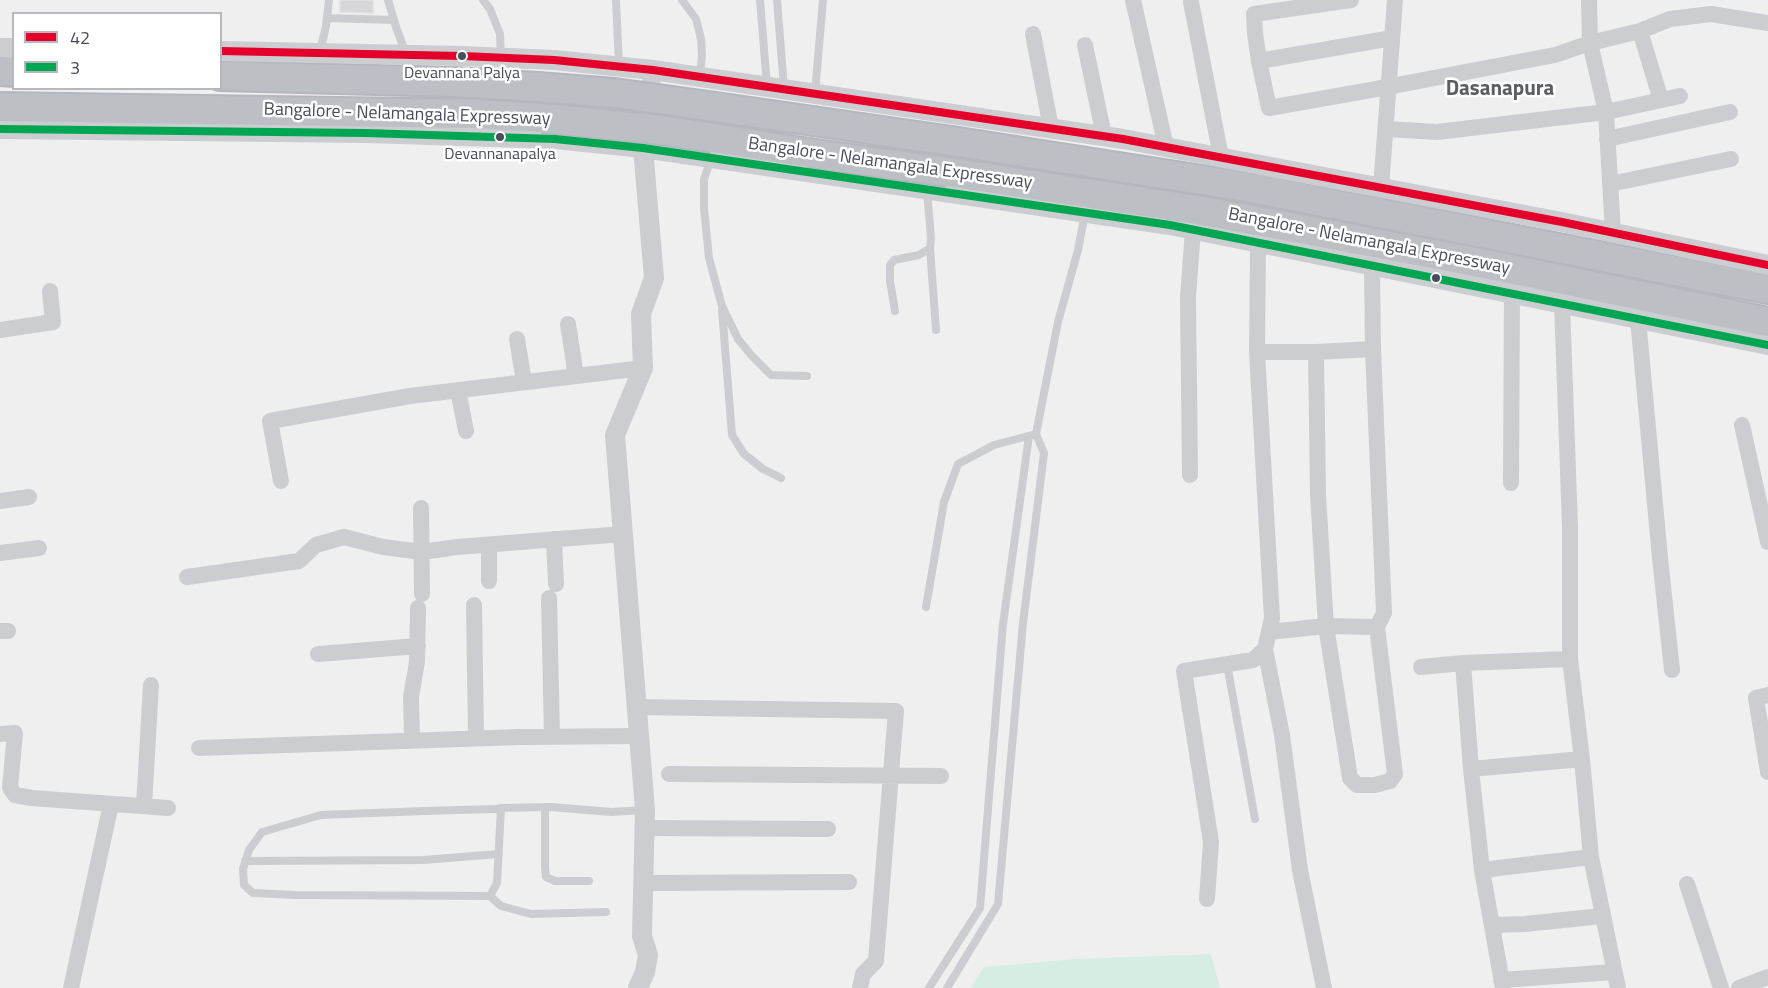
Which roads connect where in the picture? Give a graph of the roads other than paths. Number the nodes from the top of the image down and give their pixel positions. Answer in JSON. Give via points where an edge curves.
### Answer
{"nodes":[{"id":1,"x":329,"y":0,"type":"edge"},
{"id":2,"x":388,"y":0,"type":"edge"},
{"id":3,"x":483,"y":0,"type":"edge"},
{"id":4,"x":616,"y":0,"type":"edge"},
{"id":5,"x":682,"y":0,"type":"edge"},
{"id":6,"x":760,"y":0,"type":"edge"},
{"id":7,"x":777,"y":0,"type":"edge"},
{"id":8,"x":823,"y":0,"type":"edge"},
{"id":9,"x":1133,"y":0,"type":"edge"},
{"id":10,"x":1351,"y":0,"type":"edge"},
{"id":11,"x":1395,"y":0,"type":"edge"},
{"id":12,"x":1589,"y":0,"type":"edge"},
{"id":13,"x":1191,"y":2,"type":"dead end"},
{"id":14,"x":1253,"y":7,"type":"edge"},
{"id":15,"x":1703,"y":7,"type":"edge"},
{"id":16,"x":327,"y":18,"type":"junction"},
{"id":17,"x":394,"y":20,"type":"junction"},
{"id":18,"x":1768,"y":24,"type":"edge"},
{"id":19,"x":1640,"y":31,"type":"junction"},
{"id":20,"x":1033,"y":34,"type":"dead end"},
{"id":21,"x":1392,"y":38,"type":"junction"},
{"id":22,"x":1590,"y":43,"type":"junction"},
{"id":23,"x":1085,"y":45,"type":"dead end"},
{"id":24,"x":222,"y":51,"type":"edge"},
{"id":25,"x":320,"y":52,"type":"junction"},
{"id":26,"x":406,"y":54,"type":"junction"},
{"id":27,"x":501,"y":58,"type":"junction"},
{"id":28,"x":1259,"y":61,"type":"junction"},
{"id":29,"x":619,"y":67,"type":"junction"},
{"id":30,"x":653,"y":70,"type":"junction"},
{"id":31,"x":222,"y":76,"type":"edge"},
{"id":32,"x":700,"y":77,"type":"junction"},
{"id":33,"x":1389,"y":86,"type":"junction"},
{"id":34,"x":776,"y":87,"type":"junction"},
{"id":35,"x":815,"y":93,"type":"junction"},
{"id":36,"x":1680,"y":96,"type":"dead end"},
{"id":37,"x":1661,"y":100,"type":"junction"},
{"id":38,"x":893,"y":104,"type":"junction"},
{"id":39,"x":0,"y":107,"type":"edge"},
{"id":40,"x":1606,"y":112,"type":"junction"},
{"id":41,"x":1730,"y":112,"type":"dead end"},
{"id":42,"x":1051,"y":128,"type":"junction"},
{"id":43,"x":0,"y":129,"type":"edge"},
{"id":44,"x":1386,"y":129,"type":"junction"},
{"id":45,"x":1104,"y":136,"type":"junction"},
{"id":46,"x":1607,"y":140,"type":"junction"},
{"id":47,"x":1166,"y":147,"type":"junction"},
{"id":48,"x":643,"y":148,"type":"junction"},
{"id":49,"x":1221,"y":157,"type":"junction"},
{"id":50,"x":711,"y":158,"type":"junction"},
{"id":51,"x":1731,"y":159,"type":"dead end"},
{"id":52,"x":874,"y":182,"type":"junction"},
{"id":53,"x":1610,"y":184,"type":"junction"},
{"id":54,"x":1381,"y":188,"type":"junction"},
{"id":55,"x":927,"y":190,"type":"junction"},
{"id":56,"x":1085,"y":213,"type":"junction"},
{"id":57,"x":1193,"y":230,"type":"junction"},
{"id":58,"x":1613,"y":233,"type":"junction"},
{"id":59,"x":1258,"y":243,"type":"junction"},
{"id":60,"x":930,"y":248,"type":"junction"},
{"id":61,"x":1768,"y":265,"type":"edge"},
{"id":62,"x":1372,"y":266,"type":"junction"},
{"id":63,"x":1768,"y":290,"type":"edge"},
{"id":64,"x":50,"y":291,"type":"dead end"},
{"id":65,"x":1512,"y":293,"type":"junction"},
{"id":66,"x":1562,"y":303,"type":"junction"},
{"id":67,"x":722,"y":306,"type":"junction"},
{"id":68,"x":895,"y":311,"type":"dead end"},
{"id":69,"x":1638,"y":319,"type":"junction"},
{"id":70,"x":1768,"y":322,"type":"edge"},
{"id":71,"x":568,"y":324,"type":"dead end"},
{"id":72,"x":0,"y":330,"type":"edge"},
{"id":73,"x":936,"y":330,"type":"dead end"},
{"id":74,"x":517,"y":339,"type":"dead end"},
{"id":75,"x":1768,"y":345,"type":"edge"},
{"id":76,"x":1373,"y":349,"type":"junction"},
{"id":77,"x":1257,"y":352,"type":"junction"},
{"id":78,"x":1316,"y":352,"type":"junction"},
{"id":79,"x":643,"y":368,"type":"junction"},
{"id":80,"x":576,"y":376,"type":"junction"},
{"id":81,"x":807,"y":376,"type":"dead end"},
{"id":82,"x":524,"y":382,"type":"junction"},
{"id":83,"x":458,"y":390,"type":"junction"},
{"id":84,"x":1742,"y":425,"type":"dead end"},
{"id":85,"x":466,"y":431,"type":"dead end"},
{"id":86,"x":1033,"y":435,"type":"junction"},
{"id":87,"x":1190,"y":475,"type":"dead end"},
{"id":88,"x":781,"y":478,"type":"dead end"},
{"id":89,"x":281,"y":481,"type":"dead end"},
{"id":90,"x":1511,"y":483,"type":"dead end"},
{"id":91,"x":29,"y":497,"type":"dead end"},
{"id":92,"x":0,"y":501,"type":"edge"},
{"id":93,"x":421,"y":508,"type":"dead end"},
{"id":94,"x":623,"y":534,"type":"junction"},
{"id":95,"x":1768,"y":537,"type":"edge"},
{"id":96,"x":554,"y":539,"type":"junction"},
{"id":97,"x":489,"y":545,"type":"junction"},
{"id":98,"x":39,"y":548,"type":"dead end"},
{"id":99,"x":422,"y":552,"type":"junction"},
{"id":100,"x":0,"y":553,"type":"edge"},
{"id":101,"x":187,"y":577,"type":"dead end"},
{"id":102,"x":489,"y":581,"type":"dead end"},
{"id":103,"x":474,"y":605,"type":"dead end"},
{"id":104,"x":926,"y":607,"type":"dead end"},
{"id":105,"x":1326,"y":626,"type":"junction"},
{"id":106,"x":1377,"y":627,"type":"junction"},
{"id":107,"x":1269,"y":632,"type":"junction"},
{"id":108,"x":418,"y":646,"type":"junction"},
{"id":109,"x":1265,"y":649,"type":"junction"},
{"id":110,"x":318,"y":654,"type":"dead end"},
{"id":111,"x":1570,"y":659,"type":"junction"},
{"id":112,"x":1463,"y":663,"type":"junction"},
{"id":113,"x":1227,"y":664,"type":"junction"},
{"id":114,"x":1421,"y":667,"type":"dead end"},
{"id":115,"x":1672,"y":670,"type":"dead end"},
{"id":116,"x":151,"y":685,"type":"dead end"},
{"id":117,"x":1768,"y":695,"type":"edge"},
{"id":118,"x":636,"y":707,"type":"junction"},
{"id":119,"x":0,"y":734,"type":"edge"},
{"id":120,"x":639,"y":736,"type":"junction"},
{"id":121,"x":552,"y":737,"type":"junction"},
{"id":122,"x":476,"y":738,"type":"junction"},
{"id":123,"x":412,"y":740,"type":"junction"},
{"id":124,"x":199,"y":748,"type":"dead end"},
{"id":125,"x":1582,"y":759,"type":"junction"},
{"id":126,"x":1471,"y":769,"type":"junction"},
{"id":127,"x":1768,"y":772,"type":"edge"},
{"id":128,"x":669,"y":774,"type":"dead end"},
{"id":129,"x":891,"y":774,"type":"junction"},
{"id":130,"x":941,"y":776,"type":"dead end"},
{"id":131,"x":111,"y":804,"type":"junction"},
{"id":132,"x":144,"y":806,"type":"junction"},
{"id":133,"x":545,"y":807,"type":"junction"},
{"id":134,"x":168,"y":808,"type":"dead end"},
{"id":135,"x":501,"y":808,"type":"junction"},
{"id":136,"x":645,"y":819,"type":"junction"},
{"id":137,"x":1255,"y":819,"type":"dead end"},
{"id":138,"x":828,"y":829,"type":"dead end"},
{"id":139,"x":499,"y":854,"type":"junction"},
{"id":140,"x":1591,"y":857,"type":"junction"},
{"id":141,"x":245,"y":861,"type":"junction"},
{"id":142,"x":1482,"y":870,"type":"junction"},
{"id":143,"x":589,"y":881,"type":"dead end"},
{"id":144,"x":849,"y":882,"type":"dead end"},
{"id":145,"x":643,"y":883,"type":"junction"},
{"id":146,"x":1687,"y":884,"type":"dead end"},
{"id":147,"x":490,"y":896,"type":"junction"},
{"id":148,"x":1207,"y":899,"type":"dead end"},
{"id":149,"x":606,"y":912,"type":"dead end"},
{"id":150,"x":1602,"y":916,"type":"junction"},
{"id":151,"x":1492,"y":925,"type":"junction"},
{"id":152,"x":1768,"y":977,"type":"edge"},
{"id":153,"x":1616,"y":980,"type":"edge"},
{"id":154,"x":1502,"y":984,"type":"edge"},
{"id":155,"x":71,"y":988,"type":"edge"},
{"id":156,"x":638,"y":988,"type":"edge"},
{"id":157,"x":861,"y":988,"type":"edge"},
{"id":158,"x":929,"y":988,"type":"edge"},
{"id":159,"x":947,"y":988,"type":"edge"},
{"id":160,"x":1324,"y":988,"type":"edge"},
{"id":161,"x":1720,"y":988,"type":"edge"},
{"id":162,"x":1738,"y":988,"type":"edge"}],
"edges":[{"from":1,"to":16,"type":"lane"},
{"from":2,"to":17,"type":"lane"},
{"from":3,"to":27,"type":"lane","via":[[500,34]]},
{"from":4,"to":29,"type":"lane"},
{"from":5,"to":32,"type":"lane","via":[[696,19],[701,39]]},
{"from":6,"to":34,"type":"lane"},
{"from":7,"to":34,"type":"lane"},
{"from":8,"to":35,"type":"lane"},
{"from":9,"to":47,"type":"street"},
{"from":10,"to":14,"type":"street"},
{"from":11,"to":21,"type":"street"},
{"from":12,"to":22,"type":"street"},
{"from":13,"to":49,"type":"street"},
{"from":14,"to":28,"type":"street"},
{"from":15,"to":18,"type":"street","via":[[1711,14]]},
{"from":15,"to":19,"type":"street"},
{"from":16,"to":17,"type":"lane"},
{"from":16,"to":25,"type":"lane"},
{"from":17,"to":26,"type":"lane"},
{"from":19,"to":22,"type":"street"},
{"from":19,"to":37,"type":"street"},
{"from":20,"to":42,"type":"street"},
{"from":21,"to":28,"type":"street"},
{"from":21,"to":33,"type":"street"},
{"from":22,"to":33,"type":"street","via":[[1555,55]]},
{"from":22,"to":40,"type":"street"},
{"from":23,"to":45,"type":"street"},
{"from":24,"to":25,"type":"street"},
{"from":25,"to":26,"type":"street"},
{"from":26,"to":27,"type":"street"},
{"from":27,"to":29,"type":"street"},
{"from":28,"to":33,"type":"street","via":[[1269,108]]},
{"from":29,"to":30,"type":"street"},
{"from":30,"to":32,"type":"street"},
{"from":30,"to":48,"type":"street"},
{"from":31,"to":63,"type":"highway","name":"Bangalore - Nelamangala Expressway","bridge":true,"via":[[454,82],[680,101],[1184,176]]},
{"from":32,"to":34,"type":"street"},
{"from":33,"to":44,"type":"street"},
{"from":34,"to":35,"type":"street"},
{"from":35,"to":38,"type":"street"},
{"from":36,"to":37,"type":"street"},
{"from":37,"to":40,"type":"street"},
{"from":38,"to":42,"type":"street"},
{"from":38,"to":52,"type":"street"},
{"from":39,"to":70,"type":"highway","name":"Bangalore - Nelamangala Expressway","bridge":true,"via":[[474,114],[597,123],[1197,210]]},
{"from":40,"to":44,"type":"street","via":[[1437,132]]},
{"from":40,"to":46,"type":"street"},
{"from":41,"to":46,"type":"street"},
{"from":42,"to":45,"type":"street"},
{"from":43,"to":48,"type":"street","via":[[555,139]]},
{"from":44,"to":54,"type":"street"},
{"from":45,"to":47,"type":"street"},
{"from":46,"to":53,"type":"street"},
{"from":47,"to":49,"type":"street"},
{"from":48,"to":50,"type":"street"},
{"from":48,"to":79,"type":"street","via":[[654,278],[641,314]]},
{"from":49,"to":54,"type":"street"},
{"from":50,"to":52,"type":"street"},
{"from":50,"to":67,"type":"lane","via":[[704,179],[704,208],[709,258]]},
{"from":51,"to":53,"type":"street"},
{"from":52,"to":55,"type":"street"},
{"from":53,"to":58,"type":"street"},
{"from":54,"to":58,"type":"street"},
{"from":55,"to":56,"type":"street"},
{"from":55,"to":60,"type":"lane"},
{"from":56,"to":57,"type":"street"},
{"from":56,"to":86,"type":"lane"},
{"from":57,"to":59,"type":"street"},
{"from":57,"to":87,"type":"street","via":[[1188,297]]},
{"from":58,"to":61,"type":"street"},
{"from":59,"to":62,"type":"street"},
{"from":59,"to":77,"type":"street"},
{"from":60,"to":68,"type":"lane","via":[[919,255],[894,260],[890,265]]},
{"from":60,"to":73,"type":"lane"},
{"from":62,"to":65,"type":"street"},
{"from":62,"to":76,"type":"street"},
{"from":64,"to":72,"type":"street","via":[[53,322]]},
{"from":65,"to":66,"type":"street"},
{"from":65,"to":90,"type":"street"},
{"from":66,"to":69,"type":"street"},
{"from":66,"to":111,"type":"street"},
{"from":67,"to":81,"type":"lane","via":[[738,339],[771,375]]},
{"from":67,"to":88,"type":"lane","via":[[732,435],[744,454]]},
{"from":69,"to":75,"type":"street"},
{"from":69,"to":115,"type":"street"},
{"from":71,"to":80,"type":"street"},
{"from":74,"to":82,"type":"street"},
{"from":76,"to":78,"type":"street"},
{"from":76,"to":106,"type":"street","via":[[1384,613]]},
{"from":77,"to":78,"type":"street"},
{"from":77,"to":107,"type":"street","via":[[1272,618]]},
{"from":78,"to":105,"type":"street","via":[[1318,495]]},
{"from":79,"to":80,"type":"street"},
{"from":79,"to":94,"type":"street","via":[[615,435]]},
{"from":80,"to":82,"type":"street"},
{"from":82,"to":83,"type":"street"},
{"from":83,"to":85,"type":"street"},
{"from":83,"to":89,"type":"street","via":[[270,421]]},
{"from":84,"to":95,"type":"street"},
{"from":86,"to":104,"type":"lane","via":[[994,446],[958,464],[944,502]]},
{"from":86,"to":158,"type":"lane","via":[[1004,624],[980,908]]},
{"from":86,"to":159,"type":"lane","via":[[1044,453],[1023,623],[998,904]]},
{"from":91,"to":92,"type":"street"},
{"from":93,"to":99,"type":"street"},
{"from":94,"to":96,"type":"street"},
{"from":94,"to":118,"type":"street"},
{"from":96,"to":97,"type":"street"},
{"from":96,"to":121,"type":"street"},
{"from":97,"to":99,"type":"street"},
{"from":97,"to":102,"type":"street"},
{"from":98,"to":100,"type":"street"},
{"from":99,"to":101,"type":"street","via":[[344,537],[316,545],[299,561]]},
{"from":99,"to":108,"type":"street"},
{"from":103,"to":122,"type":"street"},
{"from":105,"to":106,"type":"street"},
{"from":105,"to":106,"type":"street","via":[[1350,778],[1358,785],[1390,781],[1395,774]]},
{"from":105,"to":107,"type":"street"},
{"from":107,"to":109,"type":"street"},
{"from":108,"to":110,"type":"street"},
{"from":108,"to":123,"type":"street","via":[[411,697]]},
{"from":109,"to":113,"type":"street","via":[[1253,660]]},
{"from":109,"to":160,"type":"street","via":[[1282,735],[1300,870]]},
{"from":111,"to":112,"type":"street"},
{"from":111,"to":125,"type":"street"},
{"from":112,"to":114,"type":"street"},
{"from":112,"to":126,"type":"street"},
{"from":113,"to":137,"type":"lane"},
{"from":113,"to":148,"type":"street","via":[[1184,670],[1211,842]]},
{"from":116,"to":132,"type":"street"},
{"from":117,"to":127,"type":"street","via":[[1756,698]]},
{"from":118,"to":120,"type":"street"},
{"from":118,"to":129,"type":"street","via":[[896,711]]},
{"from":119,"to":131,"type":"street","via":[[15,733],[10,788],[15,795]]},
{"from":120,"to":121,"type":"street"},
{"from":120,"to":136,"type":"street"},
{"from":121,"to":122,"type":"street"},
{"from":122,"to":123,"type":"street"},
{"from":123,"to":124,"type":"street"},
{"from":125,"to":126,"type":"street"},
{"from":125,"to":140,"type":"street"},
{"from":126,"to":142,"type":"street"},
{"from":128,"to":129,"type":"street"},
{"from":129,"to":130,"type":"street"},
{"from":129,"to":157,"type":"street","via":[[876,961],[863,974]]},
{"from":131,"to":132,"type":"street"},
{"from":131,"to":155,"type":"street"},
{"from":132,"to":134,"type":"street"},
{"from":133,"to":135,"type":"lane"},
{"from":133,"to":136,"type":"lane"},
{"from":133,"to":143,"type":"lane","via":[[546,877],[555,881]]},
{"from":135,"to":139,"type":"lane"},
{"from":135,"to":141,"type":"lane","via":[[321,815],[262,832]]},
{"from":136,"to":138,"type":"street"},
{"from":136,"to":145,"type":"street"},
{"from":139,"to":141,"type":"lane","via":[[423,860]]},
{"from":139,"to":147,"type":"lane","via":[[497,883]]},
{"from":140,"to":142,"type":"street"},
{"from":140,"to":150,"type":"street"},
{"from":141,"to":147,"type":"lane","via":[[244,885],[253,893]]},
{"from":142,"to":151,"type":"street"},
{"from":144,"to":145,"type":"street"},
{"from":145,"to":156,"type":"street","via":[[642,936],[648,955]]},
{"from":146,"to":161,"type":"street"},
{"from":147,"to":149,"type":"lane","via":[[501,906],[531,914]]},
{"from":150,"to":151,"type":"street"},
{"from":150,"to":153,"type":"street"},
{"from":151,"to":154,"type":"street"},
{"from":152,"to":162,"type":"street"},
{"from":153,"to":154,"type":"street"}]}
